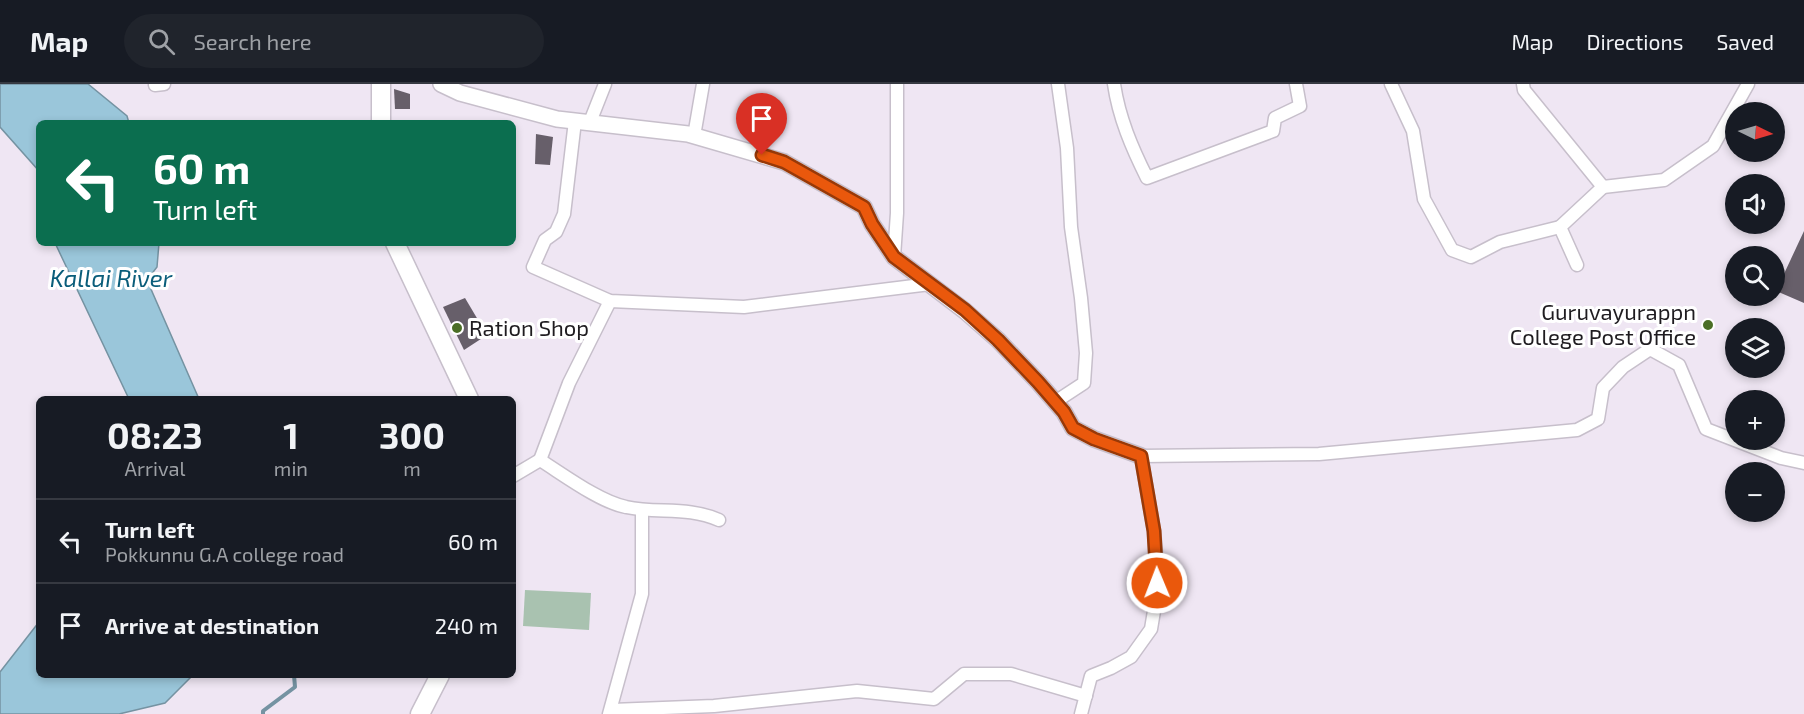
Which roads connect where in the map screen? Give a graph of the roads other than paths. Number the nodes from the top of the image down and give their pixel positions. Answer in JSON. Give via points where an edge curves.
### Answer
{"nodes":[{"id":1,"x":381,"y":84,"type":"edge"},
{"id":2,"x":441,"y":84,"type":"edge"},
{"id":3,"x":605,"y":84,"type":"edge"},
{"id":4,"x":704,"y":84,"type":"edge"},
{"id":5,"x":897,"y":84,"type":"edge"},
{"id":6,"x":1058,"y":84,"type":"edge"},
{"id":7,"x":1114,"y":84,"type":"edge"},
{"id":8,"x":1296,"y":84,"type":"edge"},
{"id":9,"x":1391,"y":84,"type":"edge"},
{"id":10,"x":1524,"y":84,"type":"edge"},
{"id":11,"x":1748,"y":84,"type":"edge"},
{"id":12,"x":381,"y":120,"type":"edge"},
{"id":13,"x":582,"y":122,"type":"junction"},
{"id":14,"x":694,"y":136,"type":"junction"},
{"id":15,"x":1603,"y":187,"type":"junction"},
{"id":16,"x":1560,"y":226,"type":"junction"},
{"id":17,"x":396,"y":246,"type":"edge"},
{"id":18,"x":894,"y":257,"type":"junction"},
{"id":19,"x":1577,"y":265,"type":"dead end"},
{"id":20,"x":930,"y":284,"type":"junction"},
{"id":21,"x":610,"y":302,"type":"junction"},
{"id":22,"x":468,"y":396,"type":"edge"},
{"id":23,"x":1055,"y":402,"type":"junction"},
{"id":24,"x":1141,"y":456,"type":"junction"},
{"id":25,"x":540,"y":460,"type":"junction"},
{"id":26,"x":1804,"y":463,"type":"edge"},
{"id":27,"x":516,"y":474,"type":"edge"},
{"id":28,"x":642,"y":510,"type":"junction"},
{"id":29,"x":719,"y":520,"type":"dead end"},
{"id":30,"x":438,"y":678,"type":"edge"},
{"id":31,"x":1086,"y":696,"type":"junction"},
{"id":32,"x":610,"y":712,"type":"edge"},
{"id":33,"x":420,"y":714,"type":"edge"},
{"id":34,"x":1081,"y":714,"type":"edge"}],
"edges":[{"from":1,"to":12,"type":"main road"},
{"from":2,"to":13,"type":"street","via":[[460,93]]},
{"from":3,"to":13,"type":"street"},
{"from":4,"to":14,"type":"street"},
{"from":5,"to":18,"type":"street"},
{"from":6,"to":23,"type":"street","via":[[1086,353],[1084,383]]},
{"from":7,"to":8,"type":"street","via":[[1131,145],[1147,178],[1274,131],[1275,118],[1300,106]]},
{"from":9,"to":16,"type":"street","via":[[1413,131],[1424,199],[1452,250],[1471,257],[1500,242]]},
{"from":10,"to":15,"type":"street","via":[[1524,90]]},
{"from":11,"to":15,"type":"street","via":[[1713,146],[1664,180]]},
{"from":13,"to":14,"type":"street"},
{"from":13,"to":21,"type":"street","via":[[564,214],[533,267]]},
{"from":14,"to":18,"type":"street","via":[[784,162],[864,207]]},
{"from":15,"to":16,"type":"street"},
{"from":16,"to":19,"type":"street"},
{"from":17,"to":22,"type":"main road"},
{"from":18,"to":20,"type":"street"},
{"from":20,"to":21,"type":"street","via":[[744,307]]},
{"from":20,"to":23,"type":"street","via":[[998,340]]},
{"from":21,"to":25,"type":"street","via":[[568,383]]},
{"from":23,"to":24,"type":"street","via":[[1073,428]]},
{"from":24,"to":26,"type":"street","via":[[1319,454],[1577,430],[1598,419],[1603,388],[1623,367],[1650,349],[1679,365],[1706,429]]},
{"from":24,"to":31,"type":"street","via":[[1157,567],[1151,628],[1131,657],[1091,676]]},
{"from":25,"to":27,"type":"street"},
{"from":25,"to":28,"type":"street","via":[[607,500]]},
{"from":28,"to":29,"type":"street","via":[[684,511]]},
{"from":28,"to":32,"type":"street","via":[[642,594]]},
{"from":30,"to":33,"type":"main road"},
{"from":31,"to":32,"type":"street","via":[[1011,674],[964,674],[934,699],[857,691]]},
{"from":31,"to":34,"type":"street"}]}
